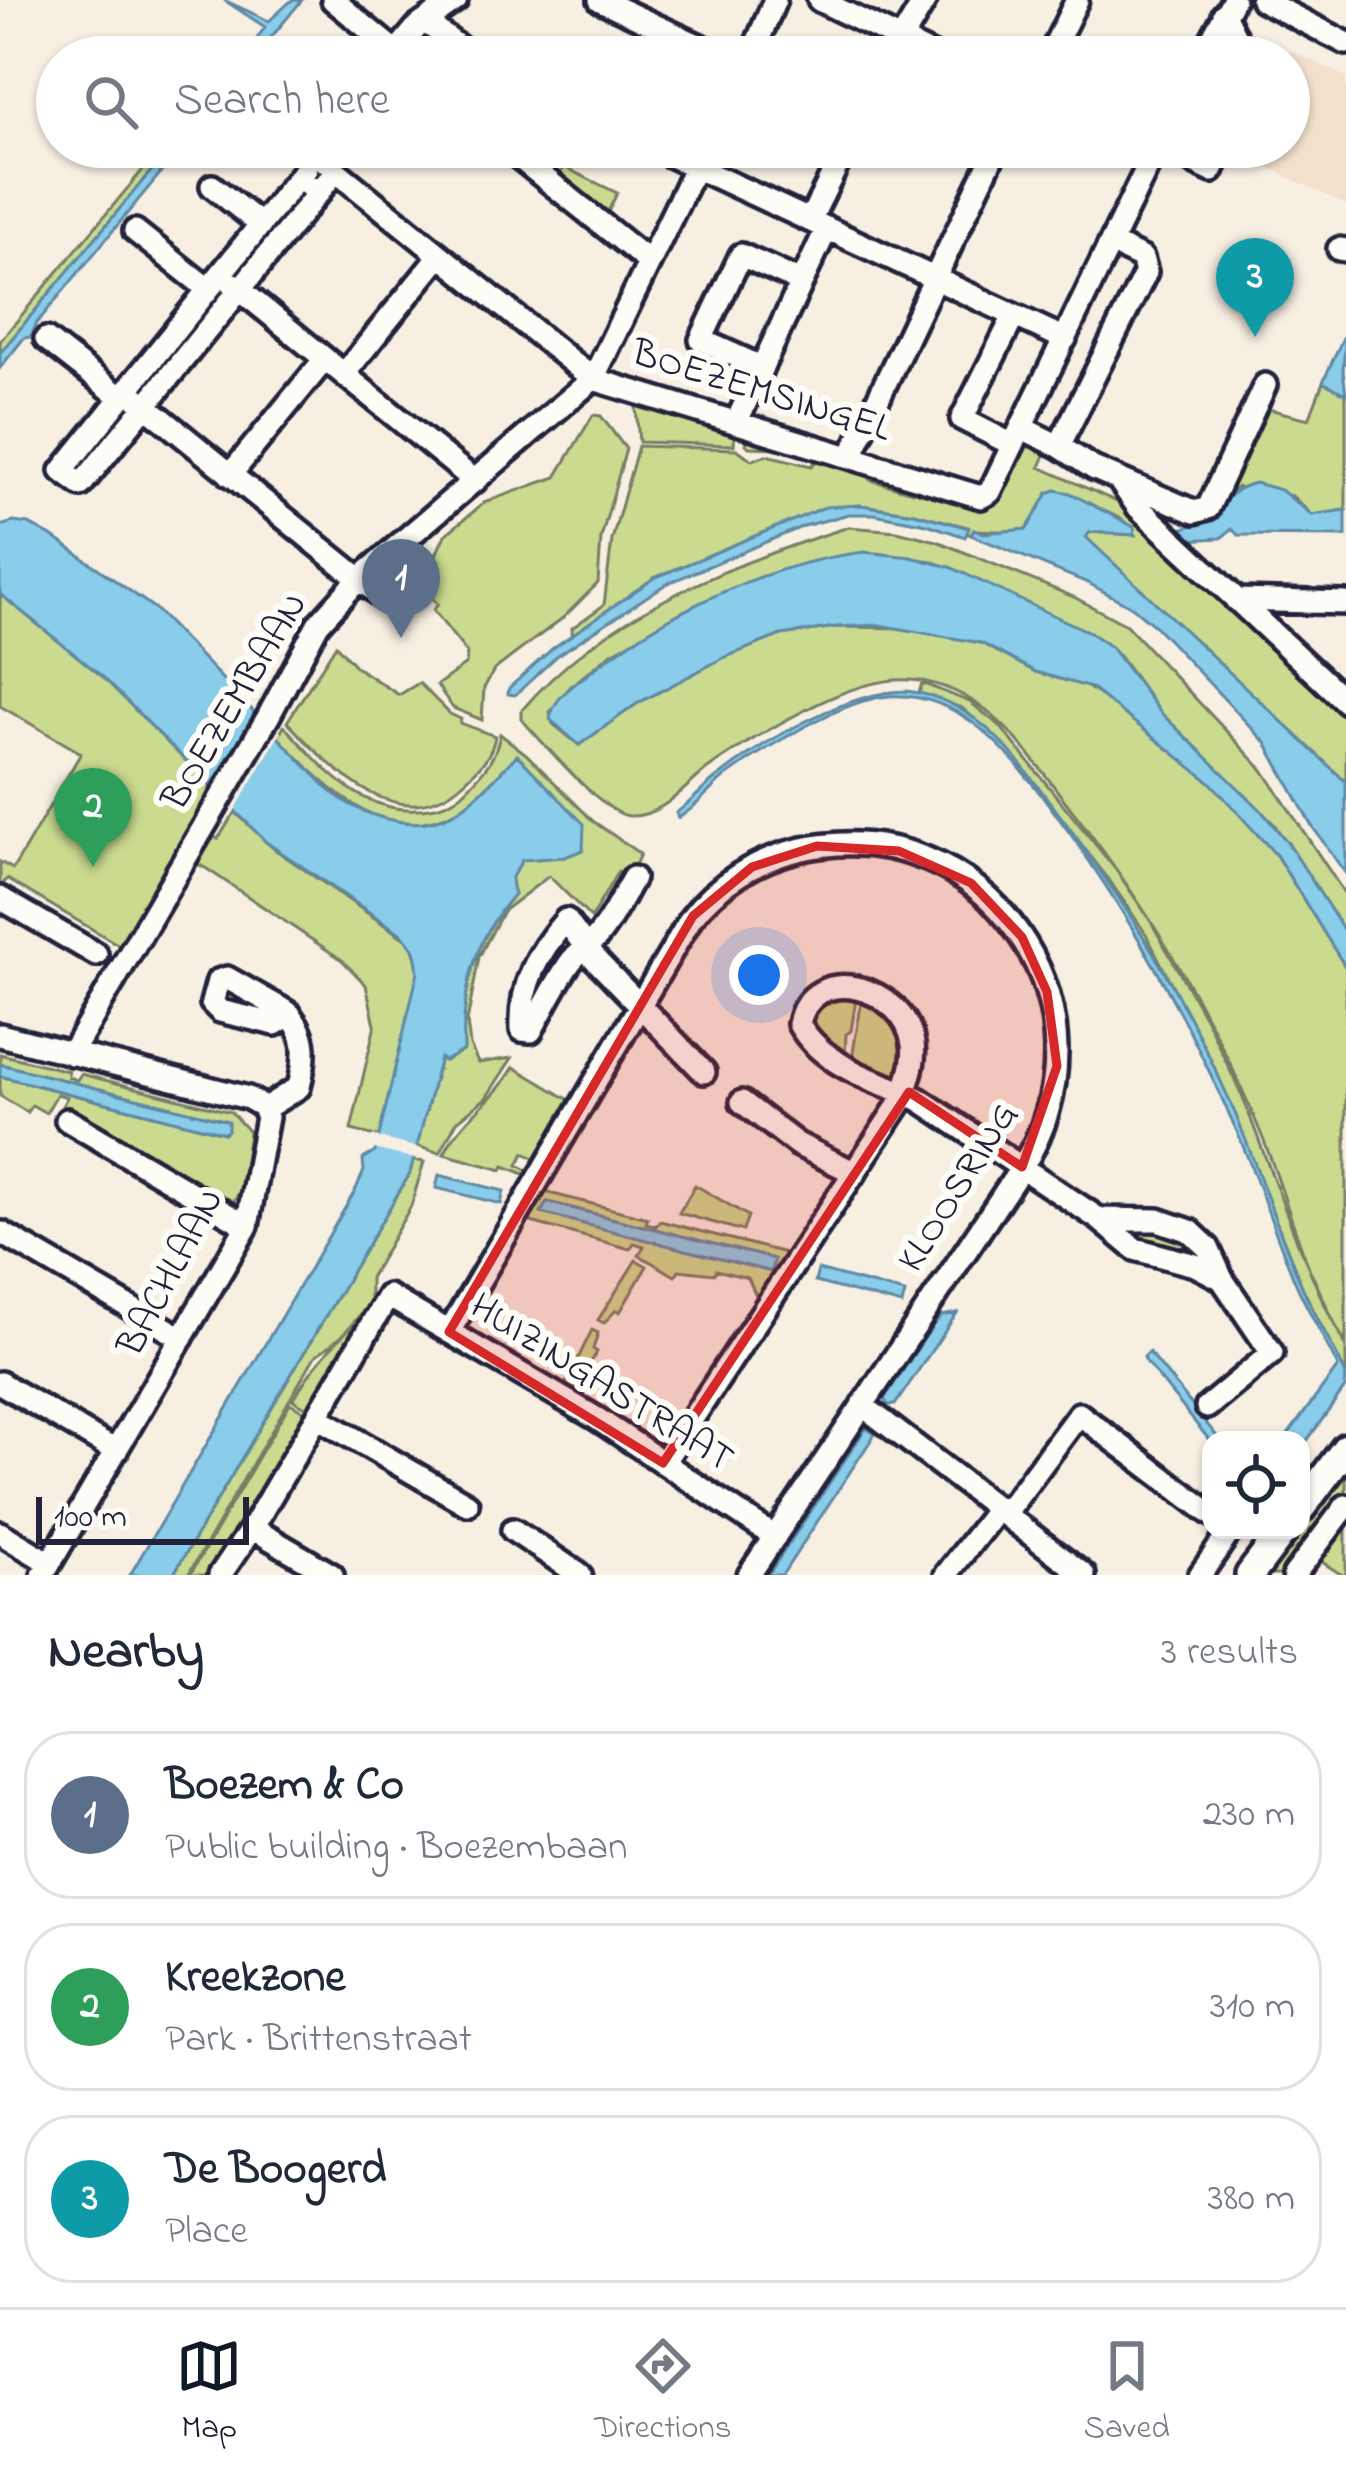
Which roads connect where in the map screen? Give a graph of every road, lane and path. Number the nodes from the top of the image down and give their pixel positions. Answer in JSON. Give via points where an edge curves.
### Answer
{"nodes":[{"id":1,"x":332,"y":0,"type":"edge"},
{"id":2,"x":600,"y":0,"type":"edge"},
{"id":3,"x":775,"y":0,"type":"edge"},
{"id":4,"x":819,"y":0,"type":"edge"},
{"id":5,"x":925,"y":0,"type":"edge"},
{"id":6,"x":1076,"y":0,"type":"edge"},
{"id":7,"x":1262,"y":0,"type":"edge"},
{"id":8,"x":454,"y":1,"type":"edge"},
{"id":9,"x":1228,"y":7,"type":"edge"},
{"id":10,"x":1302,"y":9,"type":"edge"},
{"id":11,"x":427,"y":23,"type":"junction"},
{"id":12,"x":373,"y":36,"type":"edge"},
{"id":13,"x":409,"y":36,"type":"edge"},
{"id":14,"x":444,"y":36,"type":"edge"},
{"id":15,"x":678,"y":36,"type":"edge"},
{"id":16,"x":760,"y":36,"type":"edge"},
{"id":17,"x":876,"y":36,"type":"edge"},
{"id":18,"x":904,"y":36,"type":"edge"},
{"id":19,"x":1059,"y":36,"type":"edge"},
{"id":20,"x":1213,"y":36,"type":"edge"},
{"id":21,"x":1238,"y":36,"type":"edge"},
{"id":22,"x":1346,"y":43,"type":"edge"},
{"id":23,"x":306,"y":168,"type":"edge"},
{"id":24,"x":332,"y":168,"type":"edge"},
{"id":25,"x":532,"y":168,"type":"edge"},
{"id":26,"x":695,"y":168,"type":"edge"},
{"id":27,"x":720,"y":168,"type":"edge"},
{"id":28,"x":839,"y":168,"type":"edge"},
{"id":29,"x":987,"y":168,"type":"edge"},
{"id":30,"x":1149,"y":168,"type":"edge"},
{"id":31,"x":336,"y":172,"type":"junction"},
{"id":32,"x":298,"y":178,"type":"junction"},
{"id":33,"x":212,"y":186,"type":"dead end"},
{"id":34,"x":319,"y":193,"type":"junction"},
{"id":35,"x":819,"y":224,"type":"junction"},
{"id":36,"x":261,"y":225,"type":"junction"},
{"id":37,"x":135,"y":231,"type":"dead end"},
{"id":38,"x":1113,"y":244,"type":"junction"},
{"id":39,"x":438,"y":258,"type":"junction"},
{"id":40,"x":649,"y":262,"type":"junction"},
{"id":41,"x":938,"y":279,"type":"junction"},
{"id":42,"x":214,"y":282,"type":"junction"},
{"id":43,"x":801,"y":282,"type":"junction"},
{"id":44,"x":242,"y":291,"type":"junction"},
{"id":45,"x":1014,"y":316,"type":"junction"},
{"id":46,"x":46,"y":339,"type":"dead end"},
{"id":47,"x":1065,"y":339,"type":"junction"},
{"id":48,"x":325,"y":359,"type":"junction"},
{"id":49,"x":760,"y":367,"type":"junction"},
{"id":50,"x":344,"y":374,"type":"junction"},
{"id":51,"x":593,"y":380,"type":"junction"},
{"id":52,"x":1265,"y":385,"type":"dead end"},
{"id":53,"x":123,"y":393,"type":"junction"},
{"id":54,"x":146,"y":406,"type":"junction"},
{"id":55,"x":736,"y":423,"type":"junction"},
{"id":56,"x":1018,"y":436,"type":"junction"},
{"id":57,"x":1059,"y":446,"type":"junction"},
{"id":58,"x":851,"y":456,"type":"junction"},
{"id":59,"x":230,"y":475,"type":"junction"},
{"id":60,"x":1118,"y":479,"type":"junction"},
{"id":61,"x":475,"y":481,"type":"junction"},
{"id":62,"x":359,"y":578,"type":"junction"},
{"id":63,"x":382,"y":597,"type":"dead end"},
{"id":64,"x":1236,"y":600,"type":"junction"},
{"id":65,"x":1346,"y":603,"type":"edge"},
{"id":66,"x":1346,"y":702,"type":"edge"},
{"id":67,"x":633,"y":878,"type":"dead end"},
{"id":68,"x":0,"y":898,"type":"edge"},
{"id":69,"x":585,"y":947,"type":"junction"},
{"id":70,"x":96,"y":954,"type":"dead end"},
{"id":71,"x":640,"y":1006,"type":"junction"},
{"id":72,"x":290,"y":1014,"type":"dead end"},
{"id":73,"x":0,"y":1036,"type":"edge"},
{"id":74,"x":71,"y":1054,"type":"junction"},
{"id":75,"x":704,"y":1072,"type":"dead end"},
{"id":76,"x":904,"y":1092,"type":"junction"},
{"id":77,"x":742,"y":1102,"type":"dead end"},
{"id":78,"x":264,"y":1108,"type":"junction"},
{"id":79,"x":67,"y":1120,"type":"dead end"},
{"id":80,"x":1022,"y":1167,"type":"junction"},
{"id":81,"x":855,"y":1173,"type":"junction"},
{"id":82,"x":1100,"y":1219,"type":"junction"},
{"id":83,"x":247,"y":1226,"type":"junction"},
{"id":84,"x":2,"y":1233,"type":"edge"},
{"id":85,"x":1201,"y":1240,"type":"junction"},
{"id":86,"x":1191,"y":1263,"type":"junction"},
{"id":87,"x":1222,"y":1279,"type":"junction"},
{"id":88,"x":449,"y":1332,"type":"junction"},
{"id":89,"x":182,"y":1338,"type":"junction"},
{"id":90,"x":0,"y":1383,"type":"edge"},
{"id":91,"x":862,"y":1405,"type":"junction"},
{"id":92,"x":1208,"y":1407,"type":"dead end"},
{"id":93,"x":317,"y":1417,"type":"junction"},
{"id":94,"x":1346,"y":1448,"type":"edge"},
{"id":95,"x":116,"y":1451,"type":"junction"},
{"id":96,"x":664,"y":1462,"type":"junction"},
{"id":97,"x":1310,"y":1496,"type":"edge"},
{"id":98,"x":467,"y":1504,"type":"dead end"},
{"id":99,"x":1346,"y":1506,"type":"edge"},
{"id":100,"x":1202,"y":1507,"type":"edge"},
{"id":101,"x":1002,"y":1510,"type":"junction"},
{"id":102,"x":251,"y":1528,"type":"junction"},
{"id":103,"x":512,"y":1530,"type":"dead end"},
{"id":104,"x":0,"y":1533,"type":"edge"},
{"id":105,"x":775,"y":1537,"type":"junction"},
{"id":106,"x":1226,"y":1539,"type":"edge"},
{"id":107,"x":1277,"y":1539,"type":"edge"},
{"id":108,"x":47,"y":1569,"type":"edge"},
{"id":109,"x":220,"y":1575,"type":"edge"},
{"id":110,"x":332,"y":1575,"type":"edge"},
{"id":111,"x":580,"y":1575,"type":"edge"},
{"id":112,"x":749,"y":1575,"type":"edge"},
{"id":113,"x":946,"y":1575,"type":"edge"},
{"id":114,"x":1084,"y":1575,"type":"edge"},
{"id":115,"x":1200,"y":1575,"type":"edge"},
{"id":116,"x":1250,"y":1575,"type":"edge"},
{"id":117,"x":1294,"y":1575,"type":"edge"}],
"edges":[{"from":1,"to":12,"type":"street"},
{"from":2,"to":15,"type":"street"},
{"from":3,"to":16,"type":"street"},
{"from":4,"to":17,"type":"street"},
{"from":5,"to":18,"type":"street"},
{"from":6,"to":19,"type":"street"},
{"from":7,"to":10,"type":"street"},
{"from":8,"to":11,"type":"street"},
{"from":9,"to":20,"type":"street"},
{"from":9,"to":21,"type":"street"},
{"from":10,"to":22,"type":"street"},
{"from":11,"to":13,"type":"street"},
{"from":11,"to":14,"type":"street"},
{"from":23,"to":32,"type":"street"},
{"from":24,"to":31,"type":"street"},
{"from":25,"to":40,"type":"street"},
{"from":26,"to":40,"type":"street"},
{"from":27,"to":35,"type":"street"},
{"from":28,"to":35,"type":"street"},
{"from":29,"to":41,"type":"street"},
{"from":30,"to":38,"type":"street"},
{"from":31,"to":34,"type":"street"},
{"from":31,"to":39,"type":"street"},
{"from":32,"to":34,"type":"street"},
{"from":32,"to":36,"type":"street"},
{"from":33,"to":36,"type":"street"},
{"from":34,"to":44,"type":"street"},
{"from":35,"to":41,"type":"street"},
{"from":35,"to":43,"type":"street"},
{"from":36,"to":42,"type":"street"},
{"from":37,"to":42,"type":"street"},
{"from":38,"to":47,"type":"street"},
{"from":38,"to":57,"type":"street","via":[[1142,258],[1146,272]]},
{"from":39,"to":50,"type":"street"},
{"from":39,"to":51,"type":"street"},
{"from":40,"to":51,"type":"street"},
{"from":41,"to":45,"type":"street"},
{"from":41,"to":58,"type":"street"},
{"from":42,"to":44,"type":"street"},
{"from":42,"to":53,"type":"street"},
{"from":43,"to":49,"type":"street"},
{"from":43,"to":49,"type":"street","via":[[741,255],[701,340]]},
{"from":44,"to":48,"type":"street"},
{"from":44,"to":54,"type":"street"},
{"from":45,"to":47,"type":"street"},
{"from":45,"to":56,"type":"street","via":[[962,419]]},
{"from":46,"to":53,"type":"street"},
{"from":47,"to":56,"type":"street"},
{"from":48,"to":50,"type":"street"},
{"from":48,"to":59,"type":"street"},
{"from":49,"to":55,"type":"street"},
{"from":50,"to":61,"type":"street"},
{"from":51,"to":55,"type":"street","name":"BOEZEMSINGEL"},
{"from":51,"to":61,"type":"street","name":"BOEZEMSINGEL"},
{"from":52,"to":60,"type":"street","via":[[1208,508],[1195,512]]},
{"from":53,"to":54,"type":"street"},
{"from":53,"to":54,"type":"street","via":[[62,471],[81,485]]},
{"from":54,"to":59,"type":"street"},
{"from":55,"to":58,"type":"street","name":"BOEZEMSINGEL"},
{"from":56,"to":57,"type":"street"},
{"from":56,"to":58,"type":"street","name":"BOEZEMSINGEL","via":[[981,497]]},
{"from":57,"to":60,"type":"street"},
{"from":59,"to":62,"type":"street"},
{"from":60,"to":64,"type":"street"},
{"from":61,"to":62,"type":"street","name":"BOEZEMSINGEL"},
{"from":62,"to":63,"type":"street"},
{"from":62,"to":74,"type":"street","name":"BOEZEMBAAN","via":[[318,624]]},
{"from":64,"to":65,"type":"street"},
{"from":64,"to":66,"type":"street"},
{"from":67,"to":69,"type":"street"},
{"from":68,"to":70,"type":"street"},
{"from":69,"to":69,"type":"street","via":[[530,1031],[522,1030],[525,988],[547,941],[566,920]]},
{"from":69,"to":71,"type":"street"},
{"from":71,"to":75,"type":"street"},
{"from":71,"to":80,"type":"street","name":"KLOOSRING","via":[[697,911],[762,862],[842,844],[931,860],[1001,910],[1030,949],[1047,992],[1055,1084]]},
{"from":71,"to":88,"type":"street","name":"KLOOSRING"},
{"from":72,"to":78,"type":"street","via":[[304,1037],[300,1081]]},
{"from":73,"to":74,"type":"street"},
{"from":74,"to":78,"type":"street"},
{"from":76,"to":76,"type":"street","via":[[914,1046],[892,1002],[844,988],[804,1006],[799,1024],[811,1040],[852,1070]]},
{"from":76,"to":80,"type":"street"},
{"from":76,"to":81,"type":"street"},
{"from":77,"to":81,"type":"street","via":[[796,1144]]},
{"from":78,"to":83,"type":"street","name":"BACHLAAN"},
{"from":79,"to":83,"type":"street"},
{"from":80,"to":82,"type":"street"},
{"from":80,"to":91,"type":"street","name":"KLOOSRING"},
{"from":81,"to":96,"type":"street"},
{"from":82,"to":85,"type":"street","via":[[1165,1221]]},
{"from":82,"to":86,"type":"street","via":[[1140,1252]]},
{"from":83,"to":89,"type":"street","name":"BACHLAAN"},
{"from":84,"to":89,"type":"street"},
{"from":85,"to":86,"type":"street"},
{"from":85,"to":87,"type":"street"},
{"from":86,"to":87,"type":"street"},
{"from":87,"to":92,"type":"street","via":[[1272,1353]]},
{"from":88,"to":93,"type":"street","name":"HUIZINGASTRAAT","via":[[388,1296]]},
{"from":88,"to":96,"type":"street","name":"HUIZINGASTRAAT"},
{"from":89,"to":95,"type":"street","name":"BACHLAAN"},
{"from":90,"to":95,"type":"street"},
{"from":91,"to":101,"type":"street"},
{"from":91,"to":105,"type":"street","name":"KLOOSRING"},
{"from":93,"to":98,"type":"street"},
{"from":93,"to":102,"type":"street"},
{"from":94,"to":97,"type":"main road"},
{"from":95,"to":108,"type":"street","name":"BACHLAAN"},
{"from":96,"to":105,"type":"street","name":"HUIZINGASTRAAT"},
{"from":99,"to":117,"type":"street"},
{"from":100,"to":101,"type":"street","via":[[1079,1414]]},
{"from":101,"to":113,"type":"street"},
{"from":101,"to":114,"type":"street"},
{"from":102,"to":109,"type":"street"},
{"from":102,"to":110,"type":"street"},
{"from":103,"to":111,"type":"street"},
{"from":104,"to":108,"type":"street"},
{"from":105,"to":112,"type":"street","name":"KLOOSRING"},
{"from":106,"to":115,"type":"street"},
{"from":107,"to":116,"type":"main road"}]}
